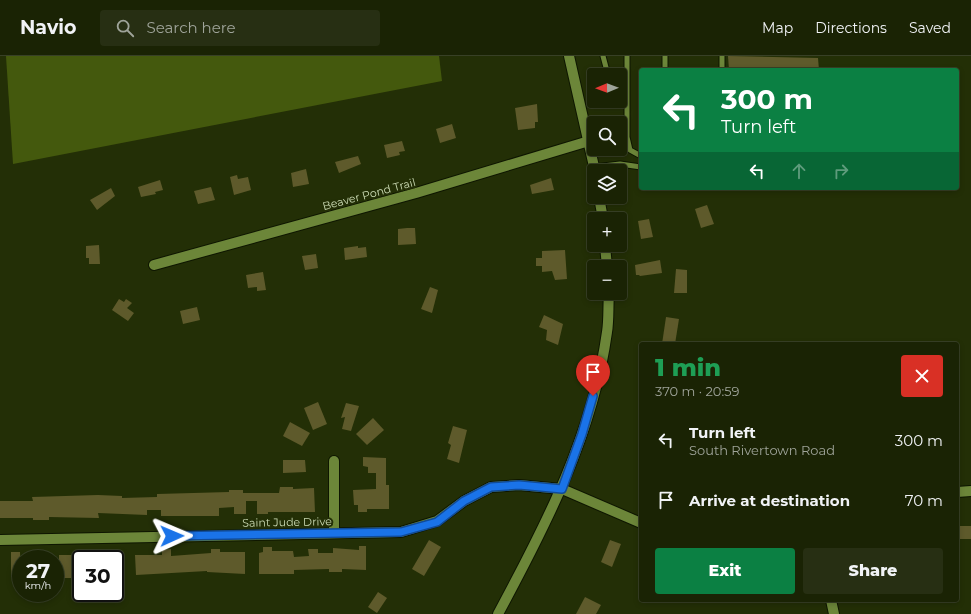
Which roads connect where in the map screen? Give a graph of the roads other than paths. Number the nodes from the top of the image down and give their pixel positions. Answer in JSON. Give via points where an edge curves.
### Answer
{"nodes":[{"id":1,"x":569,"y":56,"type":"edge"},
{"id":2,"x":603,"y":56,"type":"edge"},
{"id":3,"x":627,"y":56,"type":"edge"},
{"id":4,"x":665,"y":56,"type":"edge"},
{"id":5,"x":722,"y":56,"type":"edge"},
{"id":6,"x":606,"y":68,"type":"edge"},
{"id":7,"x":627,"y":68,"type":"edge"},
{"id":8,"x":665,"y":68,"type":"edge"},
{"id":9,"x":722,"y":68,"type":"edge"},
{"id":10,"x":627,"y":108,"type":"edge"},
{"id":11,"x":587,"y":132,"type":"edge"},
{"id":12,"x":587,"y":142,"type":"edge"},
{"id":13,"x":639,"y":155,"type":"edge"},
{"id":14,"x":627,"y":165,"type":"edge"},
{"id":15,"x":639,"y":167,"type":"edge"},
{"id":16,"x":154,"y":265,"type":"dead end"},
{"id":17,"x":609,"y":300,"type":"edge"},
{"id":18,"x":334,"y":461,"type":"dead end"},
{"id":19,"x":562,"y":489,"type":"junction"},
{"id":20,"x":959,"y":492,"type":"edge"},
{"id":21,"x":971,"y":492,"type":"edge"},
{"id":22,"x":639,"y":522,"type":"edge"},
{"id":23,"x":334,"y":533,"type":"junction"},
{"id":24,"x":0,"y":540,"type":"edge"},
{"id":25,"x":831,"y":602,"type":"edge"},
{"id":26,"x":498,"y":614,"type":"edge"},
{"id":27,"x":834,"y":614,"type":"edge"}],
"edges":[{"from":1,"to":11,"type":"street"},
{"from":2,"to":6,"type":"lane"},
{"from":3,"to":7,"type":"lane"},
{"from":4,"to":8,"type":"lane"},
{"from":5,"to":9,"type":"lane"},
{"from":10,"to":13,"type":"lane","via":[[627,138],[630,150]]},
{"from":12,"to":16,"type":"street","name":"Beaver Pond Trail","via":[[416,193]]},
{"from":14,"to":15,"type":"lane"},
{"from":17,"to":19,"type":"street","via":[[601,370]]},
{"from":18,"to":23,"type":"street"},
{"from":19,"to":22,"type":"street","name":"Saint Jude Drive"},
{"from":19,"to":23,"type":"street","name":"Saint Jude Drive","via":[[519,485],[491,487],[464,501],[437,522],[401,532]]},
{"from":19,"to":26,"type":"street"},
{"from":20,"to":21,"type":"street"},
{"from":23,"to":24,"type":"street","name":"Saint Jude Drive"},
{"from":25,"to":27,"type":"street"}]}
